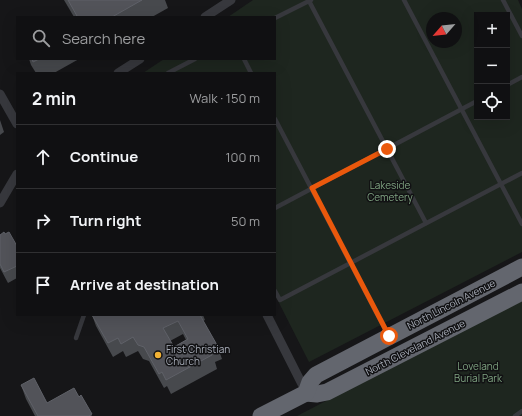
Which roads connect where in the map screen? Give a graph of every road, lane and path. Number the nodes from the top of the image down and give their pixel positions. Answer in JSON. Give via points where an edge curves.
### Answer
{"nodes":[{"id":1,"x":231,"y":0,"type":"edge"},
{"id":2,"x":310,"y":0,"type":"edge"},
{"id":3,"x":404,"y":0,"type":"edge"},
{"id":4,"x":503,"y":0,"type":"edge"},
{"id":5,"x":207,"y":16,"type":"edge"},
{"id":6,"x":276,"y":17,"type":"edge"},
{"id":7,"x":522,"y":36,"type":"edge"},
{"id":8,"x":138,"y":60,"type":"edge"},
{"id":9,"x":193,"y":60,"type":"edge"},
{"id":10,"x":244,"y":60,"type":"edge"},
{"id":11,"x":120,"y":72,"type":"edge"},
{"id":12,"x":170,"y":72,"type":"edge"},
{"id":13,"x":250,"y":72,"type":"edge"},
{"id":14,"x":522,"y":77,"type":"edge"},
{"id":15,"x":509,"y":84,"type":"edge"},
{"id":16,"x":0,"y":94,"type":"edge"},
{"id":17,"x":474,"y":102,"type":"edge"},
{"id":18,"x":462,"y":109,"type":"junction"},
{"id":19,"x":276,"y":121,"type":"edge"},
{"id":20,"x":16,"y":122,"type":"edge"},
{"id":21,"x":387,"y":149,"type":"junction"},
{"id":22,"x":522,"y":173,"type":"edge"},
{"id":23,"x":16,"y":176,"type":"edge"},
{"id":24,"x":501,"y":184,"type":"junction"},
{"id":25,"x":312,"y":188,"type":"junction"},
{"id":26,"x":0,"y":203,"type":"edge"},
{"id":27,"x":276,"y":207,"type":"edge"},
{"id":28,"x":426,"y":223,"type":"junction"},
{"id":29,"x":522,"y":224,"type":"edge"},
{"id":30,"x":350,"y":263,"type":"junction"},
{"id":31,"x":522,"y":267,"type":"edge"},
{"id":32,"x":522,"y":292,"type":"edge"},
{"id":33,"x":276,"y":293,"type":"edge"},
{"id":34,"x":84,"y":316,"type":"edge"},
{"id":35,"x":268,"y":316,"type":"edge"},
{"id":36,"x":389,"y":336,"type":"junction"},
{"id":37,"x":76,"y":338,"type":"dead end"},
{"id":38,"x":306,"y":392,"type":"junction"},
{"id":39,"x":522,"y":411,"type":"edge"},
{"id":40,"x":261,"y":416,"type":"edge"},
{"id":41,"x":515,"y":416,"type":"edge"}],
"edges":[{"from":1,"to":5,"type":"street"},
{"from":2,"to":6,"type":"lane"},
{"from":2,"to":21,"type":"lane"},
{"from":3,"to":18,"type":"lane"},
{"from":4,"to":7,"type":"lane"},
{"from":8,"to":11,"type":"street"},
{"from":9,"to":12,"type":"lane"},
{"from":10,"to":13,"type":"lane"},
{"from":14,"to":15,"type":"lane"},
{"from":16,"to":20,"type":"street"},
{"from":17,"to":18,"type":"lane"},
{"from":18,"to":21,"type":"lane"},
{"from":18,"to":24,"type":"lane"},
{"from":19,"to":25,"type":"lane"},
{"from":21,"to":25,"type":"lane"},
{"from":21,"to":28,"type":"lane"},
{"from":22,"to":24,"type":"lane"},
{"from":23,"to":26,"type":"street"},
{"from":24,"to":28,"type":"lane"},
{"from":24,"to":29,"type":"lane"},
{"from":25,"to":27,"type":"lane"},
{"from":25,"to":30,"type":"lane"},
{"from":28,"to":30,"type":"lane"},
{"from":30,"to":33,"type":"lane","via":[[280,300]]},
{"from":30,"to":36,"type":"lane"},
{"from":31,"to":36,"type":"highway","name":"North Lincoln Avenue"},
{"from":32,"to":38,"type":"highway","name":"North Cleveland Avenue","via":[[327,392]]},
{"from":34,"to":37,"type":"lane"},
{"from":35,"to":38,"type":"street"},
{"from":36,"to":38,"type":"highway","name":"North Lincoln Avenue","via":[[316,375]]},
{"from":38,"to":40,"type":"highway"},
{"from":39,"to":41,"type":"lane"}]}
